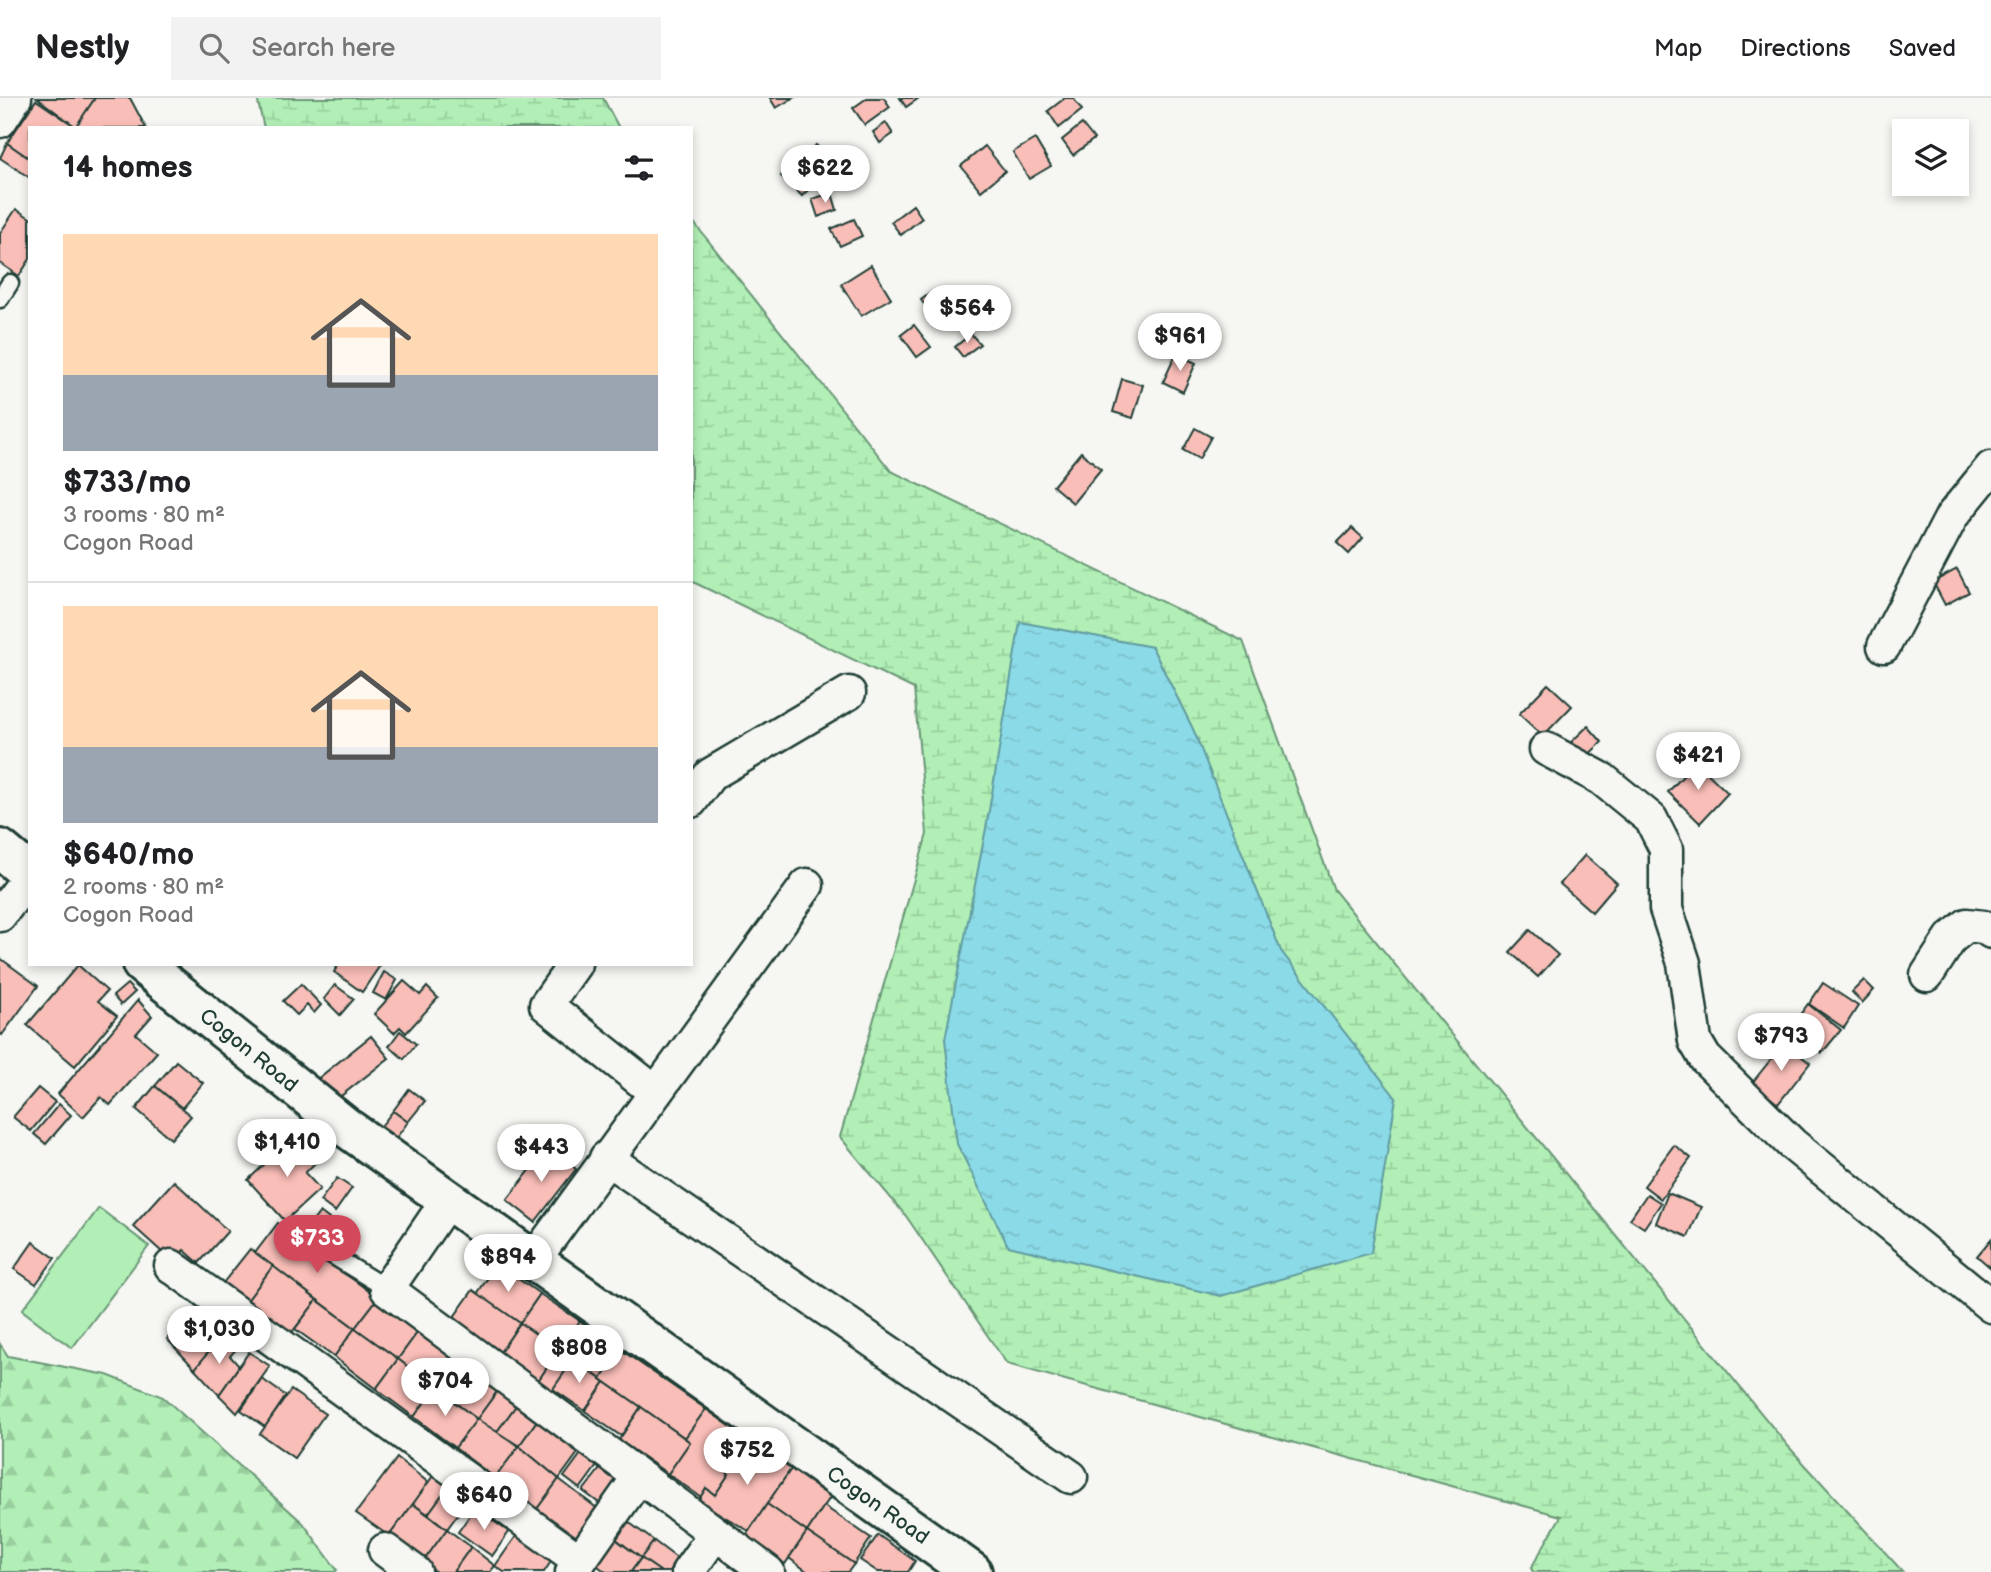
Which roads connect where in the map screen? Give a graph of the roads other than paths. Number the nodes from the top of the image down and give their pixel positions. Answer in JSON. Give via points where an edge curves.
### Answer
{"nodes":[{"id":1,"x":15,"y":98,"type":"edge"},
{"id":2,"x":0,"y":121,"type":"edge"},
{"id":3,"x":10,"y":283,"type":"dead end"},
{"id":4,"x":0,"y":299,"type":"edge"},
{"id":5,"x":1991,"y":468,"type":"edge"},
{"id":6,"x":1884,"y":646,"type":"dead end"},
{"id":7,"x":849,"y":693,"type":"dead end"},
{"id":8,"x":1546,"y":749,"type":"dead end"},
{"id":9,"x":693,"y":798,"type":"edge"},
{"id":10,"x":0,"y":849,"type":"edge"},
{"id":11,"x":28,"y":873,"type":"edge"},
{"id":12,"x":28,"y":878,"type":"edge"},
{"id":13,"x":807,"y":885,"type":"dead end"},
{"id":14,"x":0,"y":915,"type":"edge"},
{"id":15,"x":1991,"y":932,"type":"edge"},
{"id":16,"x":144,"y":966,"type":"edge"},
{"id":17,"x":574,"y":966,"type":"edge"},
{"id":18,"x":1927,"y":975,"type":"dead end"},
{"id":19,"x":655,"y":1092,"type":"junction"},
{"id":20,"x":606,"y":1158,"type":"junction"},
{"id":21,"x":447,"y":1201,"type":"junction"},
{"id":22,"x":319,"y":1247,"type":"dead end"},
{"id":23,"x":533,"y":1261,"type":"junction"},
{"id":24,"x":171,"y":1266,"type":"dead end"},
{"id":25,"x":387,"y":1289,"type":"junction"},
{"id":26,"x":1991,"y":1306,"type":"edge"},
{"id":27,"x":1071,"y":1477,"type":"dead end"},
{"id":28,"x":638,"y":1478,"type":"junction"},
{"id":29,"x":714,"y":1535,"type":"junction"},
{"id":30,"x":385,"y":1550,"type":"dead end"},
{"id":31,"x":576,"y":1567,"type":"edge"},
{"id":32,"x":415,"y":1572,"type":"edge"},
{"id":33,"x":688,"y":1572,"type":"edge"},
{"id":34,"x":768,"y":1572,"type":"edge"},
{"id":35,"x":972,"y":1572,"type":"edge"}],
"edges":[{"from":1,"to":2,"type":"street"},
{"from":3,"to":4,"type":"lane"},
{"from":5,"to":6,"type":"street","via":[[1952,516]]},
{"from":7,"to":9,"type":"street","via":[[710,775]]},
{"from":8,"to":26,"type":"street","via":[[1602,779],[1651,819],[1666,849],[1666,909],[1684,963],[1695,1041],[1705,1058],[1792,1144]]},
{"from":10,"to":11,"type":"street"},
{"from":12,"to":14,"type":"street"},
{"from":13,"to":19,"type":"street"},
{"from":15,"to":18,"type":"street","via":[[1967,925],[1951,939]]},
{"from":16,"to":21,"type":"street","name":"Cogon Road","via":[[347,1128]]},
{"from":17,"to":19,"type":"street","via":[[546,1005]]},
{"from":19,"to":20,"type":"street"},
{"from":20,"to":23,"type":"street"},
{"from":20,"to":27,"type":"street"},
{"from":21,"to":23,"type":"street","name":"Cogon Road"},
{"from":21,"to":25,"type":"street"},
{"from":22,"to":25,"type":"lane"},
{"from":23,"to":35,"type":"street","name":"Cogon Road"},
{"from":24,"to":31,"type":"street"},
{"from":25,"to":28,"type":"street"},
{"from":28,"to":29,"type":"street"},
{"from":28,"to":31,"type":"street"},
{"from":29,"to":33,"type":"street"},
{"from":29,"to":34,"type":"street"},
{"from":30,"to":32,"type":"street"}]}
